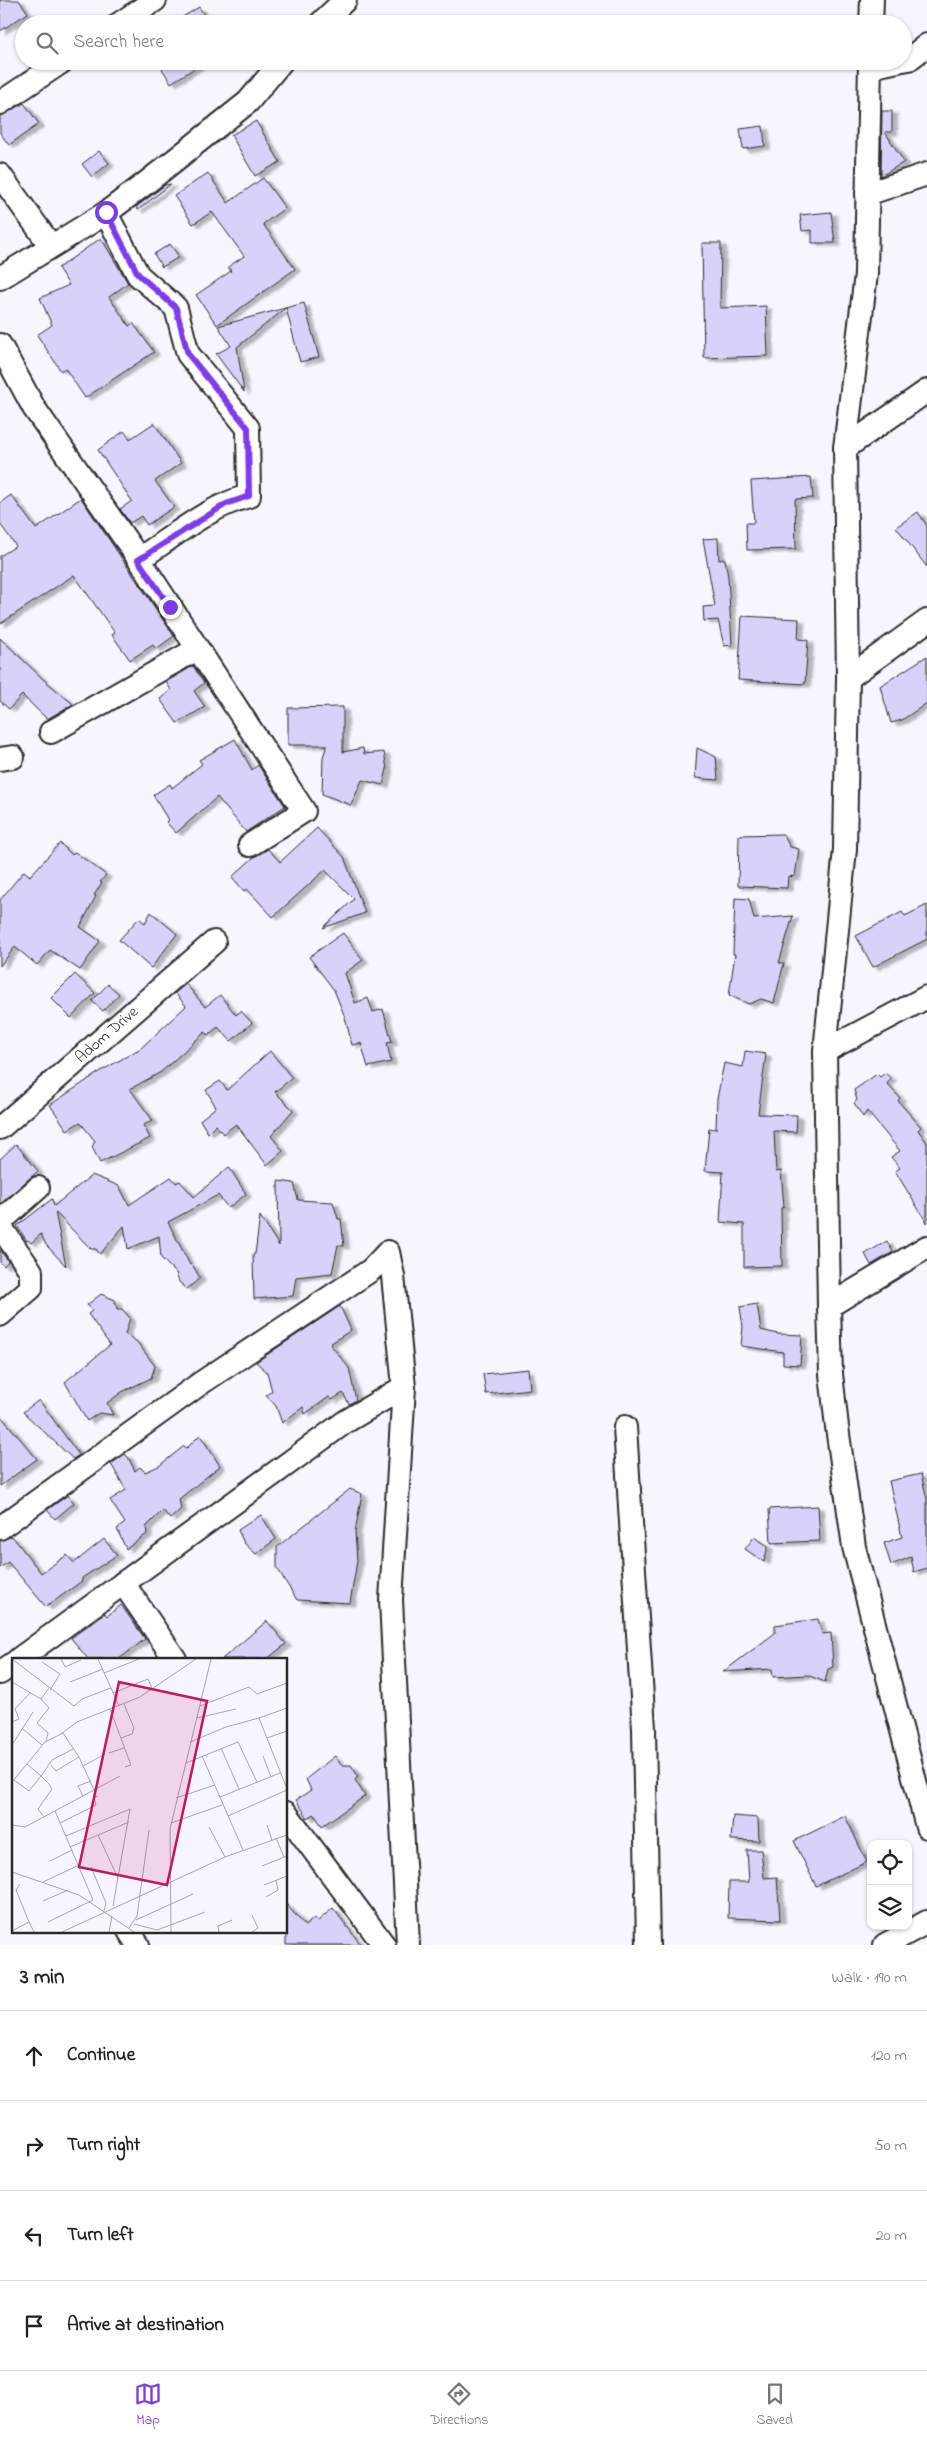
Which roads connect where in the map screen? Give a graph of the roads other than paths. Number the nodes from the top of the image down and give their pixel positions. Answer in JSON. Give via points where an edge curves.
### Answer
{"nodes":[{"id":1,"x":155,"y":0,"type":"edge"},
{"id":2,"x":345,"y":0,"type":"edge"},
{"id":3,"x":872,"y":0,"type":"edge"},
{"id":4,"x":132,"y":15,"type":"edge"},
{"id":5,"x":329,"y":15,"type":"edge"},
{"id":6,"x":871,"y":15,"type":"edge"},
{"id":7,"x":927,"y":45,"type":"edge"},
{"id":8,"x":912,"y":57,"type":"edge"},
{"id":9,"x":50,"y":70,"type":"edge"},
{"id":10,"x":275,"y":70,"type":"edge"},
{"id":11,"x":870,"y":70,"type":"edge"},
{"id":12,"x":0,"y":103,"type":"edge"},
{"id":13,"x":0,"y":174,"type":"edge"},
{"id":14,"x":927,"y":174,"type":"edge"},
{"id":15,"x":867,"y":194,"type":"junction"},
{"id":16,"x":106,"y":212,"type":"junction"},
{"id":17,"x":51,"y":246,"type":"junction"},
{"id":18,"x":0,"y":278,"type":"edge"},
{"id":19,"x":0,"y":345,"type":"edge"},
{"id":20,"x":927,"y":391,"type":"edge"},
{"id":21,"x":845,"y":448,"type":"junction"},
{"id":22,"x":138,"y":560,"type":"junction"},
{"id":23,"x":927,"y":621,"type":"edge"},
{"id":24,"x":197,"y":649,"type":"junction"},
{"id":25,"x":848,"y":678,"type":"junction"},
{"id":26,"x":51,"y":732,"type":"dead end"},
{"id":27,"x":250,"y":845,"type":"dead end"},
{"id":28,"x":214,"y":942,"type":"dead end"},
{"id":29,"x":927,"y":998,"type":"edge"},
{"id":30,"x":825,"y":1050,"type":"junction"},
{"id":31,"x":0,"y":1128,"type":"edge"},
{"id":32,"x":38,"y":1188,"type":"dead end"},
{"id":33,"x":0,"y":1224,"type":"edge"},
{"id":34,"x":927,"y":1247,"type":"edge"},
{"id":35,"x":829,"y":1306,"type":"junction"},
{"id":36,"x":0,"y":1315,"type":"edge"},
{"id":37,"x":404,"y":1387,"type":"junction"},
{"id":38,"x":625,"y":1427,"type":"dead end"},
{"id":39,"x":0,"y":1528,"type":"edge"},
{"id":40,"x":123,"y":1583,"type":"junction"},
{"id":41,"x":20,"y":1658,"type":"edge"},
{"id":42,"x":175,"y":1658,"type":"edge"},
{"id":43,"x":12,"y":1664,"type":"edge"},
{"id":44,"x":0,"y":1673,"type":"edge"},
{"id":45,"x":288,"y":1816,"type":"edge"},
{"id":46,"x":927,"y":1827,"type":"edge"},
{"id":47,"x":927,"y":1922,"type":"edge"},
{"id":48,"x":130,"y":1932,"type":"edge"},
{"id":49,"x":138,"y":1945,"type":"edge"},
{"id":50,"x":384,"y":1945,"type":"edge"},
{"id":51,"x":408,"y":1945,"type":"edge"},
{"id":52,"x":648,"y":1945,"type":"edge"},
{"id":53,"x":885,"y":1945,"type":"edge"}],
"edges":[{"from":1,"to":4,"type":"street"},
{"from":2,"to":5,"type":"street"},
{"from":3,"to":6,"type":"street"},
{"from":7,"to":8,"type":"street"},
{"from":9,"to":12,"type":"street"},
{"from":10,"to":16,"type":"street","via":[[248,102]]},
{"from":11,"to":15,"type":"street"},
{"from":13,"to":17,"type":"street"},
{"from":14,"to":15,"type":"street"},
{"from":15,"to":21,"type":"street","via":[[866,274]]},
{"from":16,"to":17,"type":"street"},
{"from":16,"to":22,"type":"street","via":[[138,274],[176,308],[188,354],[248,428],[249,496],[226,504]]},
{"from":17,"to":18,"type":"street"},
{"from":19,"to":22,"type":"street","via":[[34,408]]},
{"from":20,"to":21,"type":"street"},
{"from":21,"to":25,"type":"street"},
{"from":22,"to":24,"type":"street"},
{"from":23,"to":25,"type":"street"},
{"from":24,"to":26,"type":"street"},
{"from":24,"to":27,"type":"street","via":[[304,811]]},
{"from":25,"to":30,"type":"street","via":[[845,850]]},
{"from":28,"to":31,"type":"street","name":"Adom Drive"},
{"from":29,"to":30,"type":"street"},
{"from":30,"to":35,"type":"street"},
{"from":32,"to":33,"type":"street"},
{"from":33,"to":36,"type":"street","via":[[31,1271],[31,1288]]},
{"from":34,"to":35,"type":"street"},
{"from":35,"to":46,"type":"street","via":[[831,1374],[854,1547]]},
{"from":37,"to":39,"type":"street","via":[[388,1252],[371,1270],[225,1366]]},
{"from":37,"to":40,"type":"street","via":[[345,1422]]},
{"from":37,"to":51,"type":"street","via":[[391,1600]]},
{"from":38,"to":52,"type":"street","via":[[644,1729]]},
{"from":40,"to":41,"type":"street"},
{"from":40,"to":42,"type":"street"},
{"from":43,"to":44,"type":"street"},
{"from":45,"to":50,"type":"street"},
{"from":47,"to":53,"type":"street"},
{"from":48,"to":49,"type":"street"}]}
